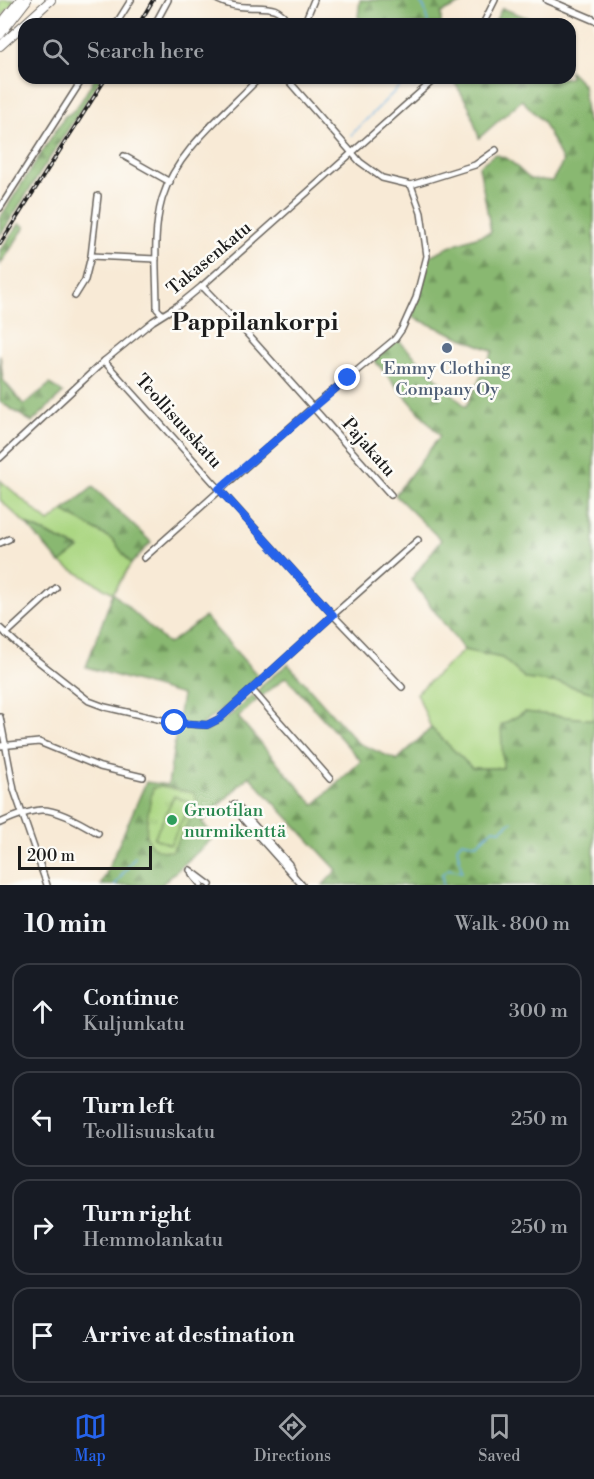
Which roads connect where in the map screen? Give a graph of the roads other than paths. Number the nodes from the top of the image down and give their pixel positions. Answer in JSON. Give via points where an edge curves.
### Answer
{"nodes":[{"id":1,"x":20,"y":0,"type":"edge"},
{"id":2,"x":27,"y":0,"type":"edge"},
{"id":3,"x":51,"y":0,"type":"edge"},
{"id":4,"x":131,"y":0,"type":"edge"},
{"id":5,"x":168,"y":0,"type":"edge"},
{"id":6,"x":218,"y":0,"type":"edge"},
{"id":7,"x":314,"y":0,"type":"edge"},
{"id":8,"x":495,"y":0,"type":"edge"},
{"id":9,"x":546,"y":0,"type":"edge"},
{"id":10,"x":31,"y":18,"type":"edge"},
{"id":11,"x":120,"y":18,"type":"edge"},
{"id":12,"x":158,"y":18,"type":"edge"},
{"id":13,"x":287,"y":18,"type":"edge"},
{"id":14,"x":306,"y":18,"type":"edge"},
{"id":15,"x":486,"y":18,"type":"edge"},
{"id":16,"x":594,"y":21,"type":"edge"},
{"id":17,"x":0,"y":25,"type":"edge"},
{"id":18,"x":18,"y":30,"type":"edge"},
{"id":19,"x":0,"y":35,"type":"edge"},
{"id":20,"x":0,"y":46,"type":"edge"},
{"id":21,"x":79,"y":84,"type":"edge"},
{"id":22,"x":253,"y":84,"type":"edge"},
{"id":23,"x":291,"y":84,"type":"edge"},
{"id":24,"x":429,"y":84,"type":"edge"},
{"id":25,"x":496,"y":150,"type":"dead end"},
{"id":26,"x":351,"y":153,"type":"junction"},
{"id":27,"x":124,"y":156,"type":"dead end"},
{"id":28,"x":170,"y":182,"type":"junction"},
{"id":29,"x":411,"y":185,"type":"junction"},
{"id":30,"x":98,"y":196,"type":"dead end"},
{"id":31,"x":0,"y":208,"type":"edge"},
{"id":32,"x":91,"y":256,"type":"junction"},
{"id":33,"x":156,"y":259,"type":"junction"},
{"id":34,"x":202,"y":286,"type":"junction"},
{"id":35,"x":75,"y":296,"type":"dead end"},
{"id":36,"x":162,"y":314,"type":"junction"},
{"id":37,"x":104,"y":361,"type":"junction"},
{"id":38,"x":313,"y":407,"type":"junction"},
{"id":39,"x":0,"y":448,"type":"edge"},
{"id":40,"x":6,"y":452,"type":"junction"},
{"id":41,"x":0,"y":458,"type":"edge"},
{"id":42,"x":219,"y":489,"type":"junction"},
{"id":43,"x":391,"y":495,"type":"dead end"},
{"id":44,"x":9,"y":539,"type":"dead end"},
{"id":45,"x":418,"y":540,"type":"dead end"},
{"id":46,"x":0,"y":543,"type":"edge"},
{"id":47,"x":144,"y":558,"type":"dead end"},
{"id":48,"x":56,"y":588,"type":"dead end"},
{"id":49,"x":333,"y":615,"type":"junction"},
{"id":50,"x":0,"y":627,"type":"edge"},
{"id":51,"x":6,"y":634,"type":"junction"},
{"id":52,"x":402,"y":687,"type":"dead end"},
{"id":53,"x":252,"y":690,"type":"junction"},
{"id":54,"x":0,"y":717,"type":"edge"},
{"id":55,"x":3,"y":746,"type":"edge"},
{"id":56,"x":143,"y":777,"type":"dead end"},
{"id":57,"x":330,"y":778,"type":"dead end"},
{"id":58,"x":21,"y":814,"type":"junction"},
{"id":59,"x":0,"y":823,"type":"edge"},
{"id":60,"x":98,"y":834,"type":"dead end"},
{"id":61,"x":293,"y":875,"type":"junction"},
{"id":62,"x":47,"y":885,"type":"edge"},
{"id":63,"x":201,"y":885,"type":"edge"},
{"id":64,"x":210,"y":885,"type":"edge"},
{"id":65,"x":302,"y":885,"type":"edge"}],
"edges":[{"from":1,"to":17,"type":"highway"},
{"from":2,"to":19,"type":"highway"},
{"from":3,"to":10,"type":"highway"},
{"from":4,"to":11,"type":"street"},
{"from":5,"to":12,"type":"street"},
{"from":6,"to":13,"type":"street","via":[[245,8],[276,10]]},
{"from":7,"to":14,"type":"street"},
{"from":8,"to":15,"type":"street"},
{"from":9,"to":16,"type":"main road"},
{"from":18,"to":20,"type":"highway"},
{"from":21,"to":31,"type":"street"},
{"from":22,"to":28,"type":"street","via":[[201,137]]},
{"from":23,"to":26,"type":"street"},
{"from":24,"to":26,"type":"street","name":"Takasenkatu"},
{"from":25,"to":29,"type":"street","via":[[475,165]]},
{"from":26,"to":29,"type":"street","via":[[382,178]]},
{"from":26,"to":34,"type":"street","name":"Takasenkatu"},
{"from":27,"to":28,"type":"street"},
{"from":28,"to":33,"type":"street","via":[[162,200]]},
{"from":29,"to":38,"type":"street","via":[[421,213],[427,256],[406,323],[394,339]]},
{"from":30,"to":32,"type":"street"},
{"from":32,"to":33,"type":"street"},
{"from":32,"to":35,"type":"street","via":[[86,280]]},
{"from":33,"to":36,"type":"street","via":[[157,309]]},
{"from":34,"to":36,"type":"street","name":"Takasenkatu"},
{"from":34,"to":38,"type":"street","name":"Pajakatu"},
{"from":36,"to":37,"type":"street","name":"Takasenkatu"},
{"from":37,"to":40,"type":"street","name":"Takasenkatu"},
{"from":37,"to":42,"type":"street","name":"Teollisuuskatu"},
{"from":38,"to":42,"type":"street"},
{"from":38,"to":43,"type":"street","name":"Pajakatu"},
{"from":39,"to":40,"type":"street"},
{"from":40,"to":41,"type":"street","name":"Takasenkatu"},
{"from":42,"to":47,"type":"street"},
{"from":42,"to":49,"type":"street","name":"Teollisuuskatu"},
{"from":44,"to":46,"type":"street"},
{"from":45,"to":49,"type":"street"},
{"from":48,"to":51,"type":"street"},
{"from":49,"to":52,"type":"street","name":"Teollisuuskatu"},
{"from":49,"to":53,"type":"street"},
{"from":50,"to":51,"type":"street"},
{"from":51,"to":53,"type":"street","via":[[89,701],[175,723],[207,725]]},
{"from":53,"to":57,"type":"street"},
{"from":54,"to":55,"type":"street"},
{"from":55,"to":56,"type":"street","via":[[39,742],[100,767]]},
{"from":55,"to":58,"type":"street"},
{"from":58,"to":59,"type":"street"},
{"from":58,"to":60,"type":"street","via":[[49,810],[87,825]]},
{"from":58,"to":62,"type":"street"},
{"from":61,"to":61,"type":"street","via":[[289,864],[234,804],[243,819]]},
{"from":61,"to":65,"type":"street"},
{"from":63,"to":64,"type":"street","via":[[190,870]]}]}
